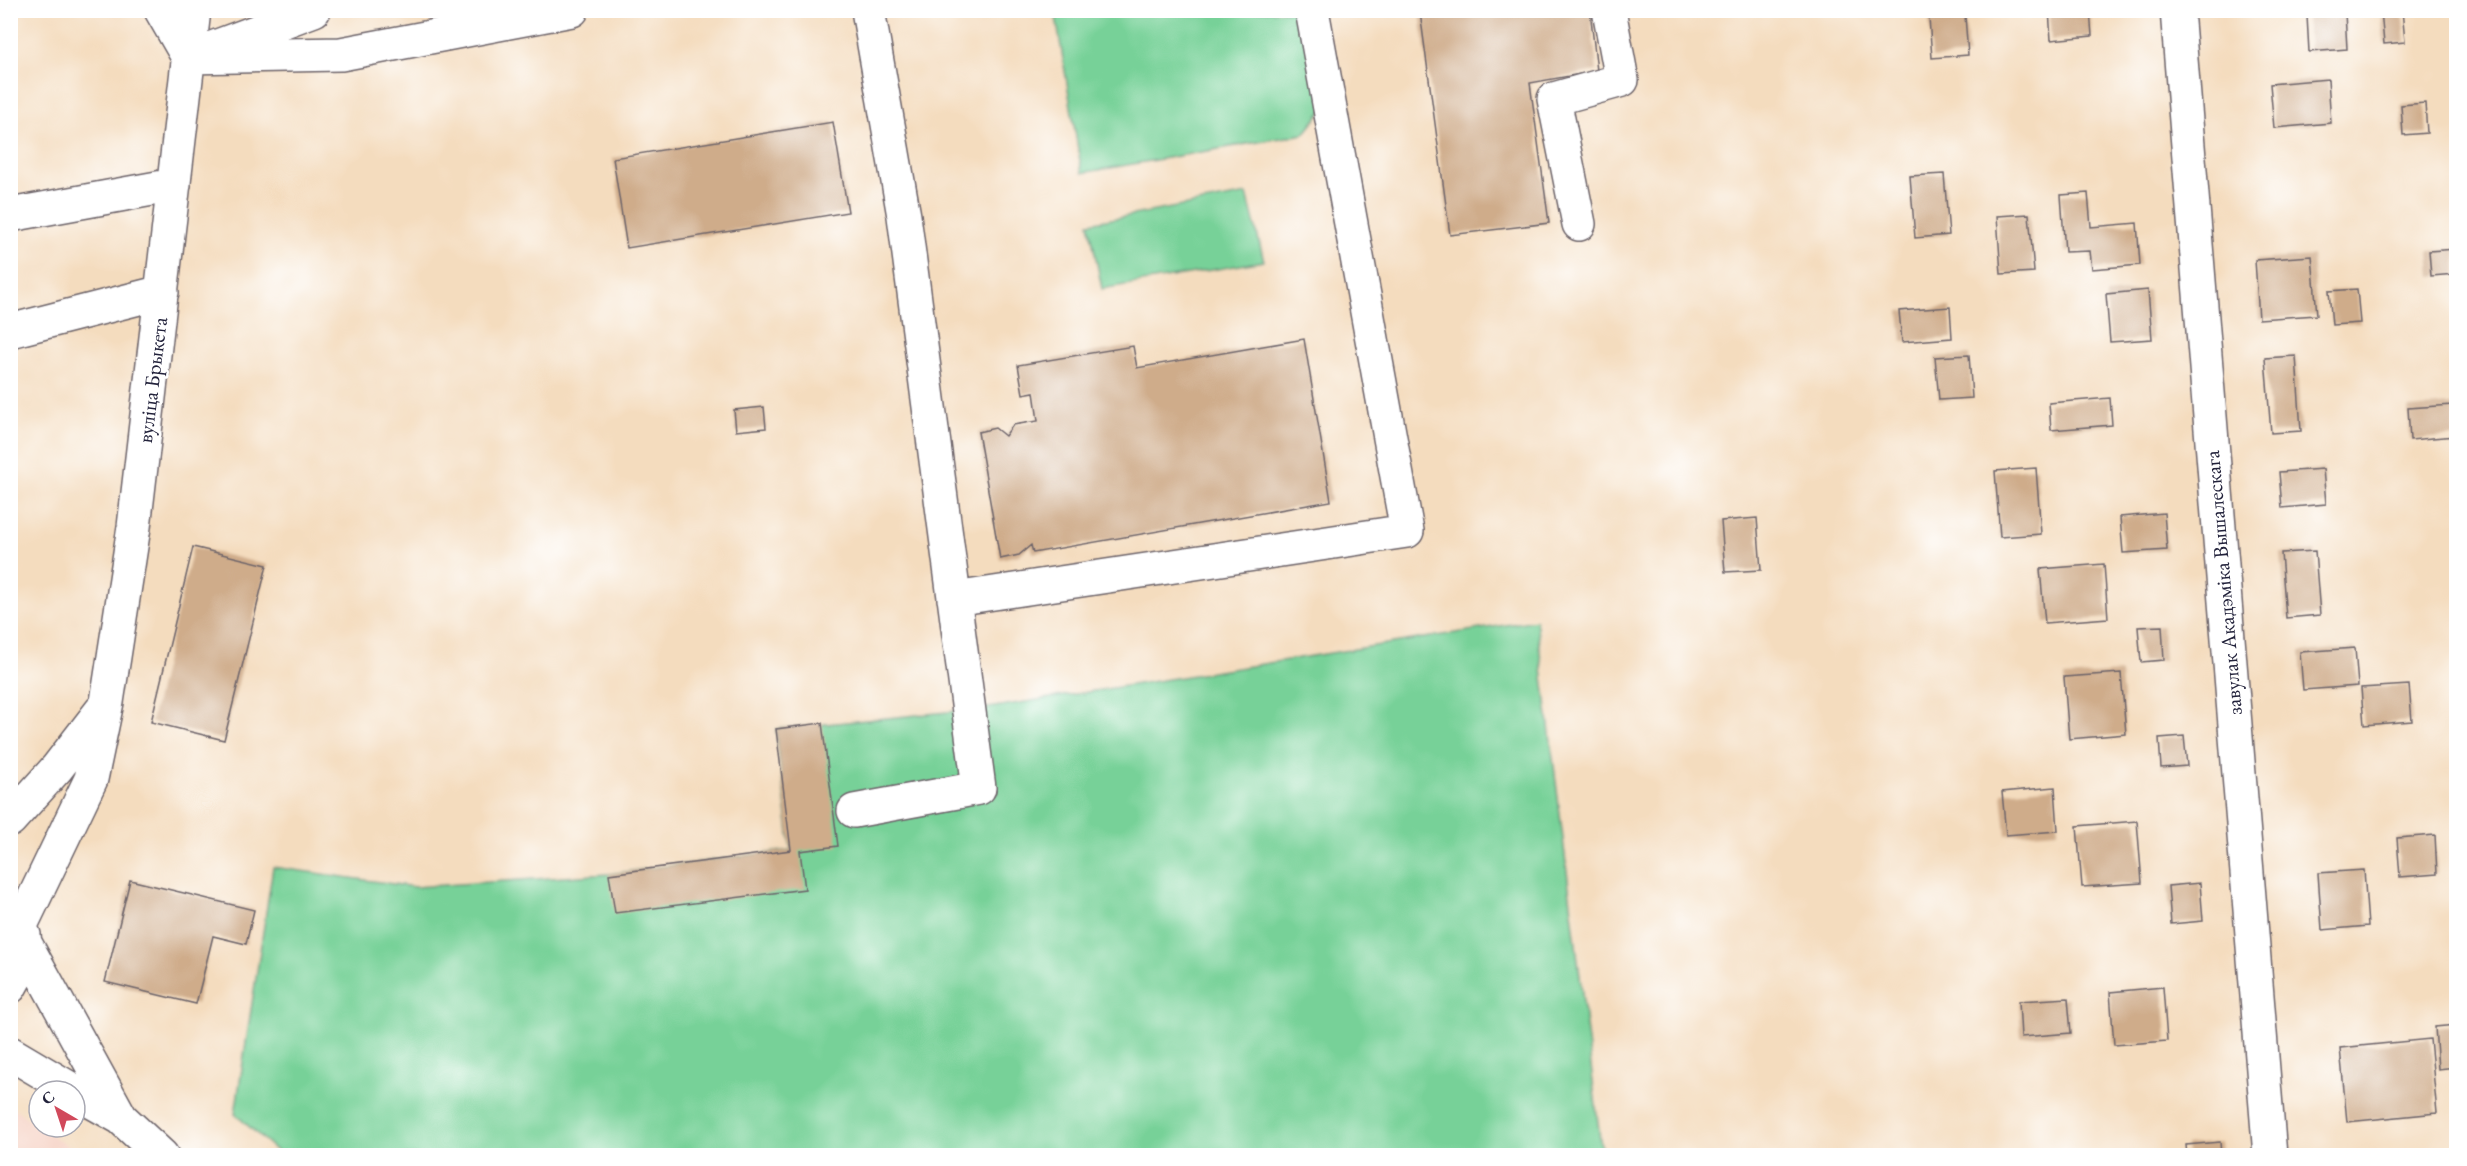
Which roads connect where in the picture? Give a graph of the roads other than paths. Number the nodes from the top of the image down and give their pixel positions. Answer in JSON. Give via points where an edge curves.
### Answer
{"nodes":[{"id":1,"x":161,"y":10,"type":"edge"},
{"id":2,"x":194,"y":10,"type":"edge"},
{"id":3,"x":314,"y":10,"type":"edge"},
{"id":4,"x":572,"y":10,"type":"edge"},
{"id":5,"x":868,"y":10,"type":"edge"},
{"id":6,"x":1312,"y":10,"type":"edge"},
{"id":7,"x":1609,"y":10,"type":"edge"},
{"id":8,"x":2176,"y":10,"type":"edge"},
{"id":9,"x":188,"y":57,"type":"junction"},
{"id":10,"x":174,"y":185,"type":"junction"},
{"id":11,"x":10,"y":215,"type":"edge"},
{"id":12,"x":1579,"y":224,"type":"dead end"},
{"id":13,"x":162,"y":292,"type":"junction"},
{"id":14,"x":10,"y":331,"type":"edge"},
{"id":15,"x":954,"y":599,"type":"junction"},
{"id":16,"x":107,"y":702,"type":"junction"},
{"id":17,"x":855,"y":811,"type":"dead end"},
{"id":18,"x":10,"y":820,"type":"edge"},
{"id":19,"x":19,"y":924,"type":"edge"},
{"id":20,"x":10,"y":987,"type":"edge"},
{"id":21,"x":10,"y":1053,"type":"edge"},
{"id":22,"x":54,"y":1079,"type":"edge"},
{"id":23,"x":87,"y":1098,"type":"edge"},
{"id":24,"x":121,"y":1118,"type":"junction"},
{"id":25,"x":162,"y":1155,"type":"edge"},
{"id":26,"x":2270,"y":1155,"type":"edge"}],
"edges":[{"from":1,"to":9,"type":"street"},
{"from":2,"to":9,"type":"street","name":"вуліца Брыкета"},
{"from":3,"to":9,"type":"street"},
{"from":4,"to":9,"type":"street","via":[[341,54]]},
{"from":5,"to":15,"type":"street","via":[[904,216]]},
{"from":6,"to":15,"type":"street","via":[[1407,531]]},
{"from":7,"to":12,"type":"street","via":[[1622,80],[1554,99]]},
{"from":8,"to":26,"type":"street","name":"завулак Акадэміка Вышалескага"},
{"from":9,"to":10,"type":"street","name":"вуліца Брыкета"},
{"from":10,"to":11,"type":"street"},
{"from":10,"to":13,"type":"street","name":"вуліца Брыкета"},
{"from":13,"to":14,"type":"street"},
{"from":13,"to":16,"type":"street","name":"вуліца Брыкета","via":[[134,527]]},
{"from":15,"to":17,"type":"street","via":[[979,788]]},
{"from":16,"to":18,"type":"street","name":"вуліца Брыкета","via":[[57,768]]},
{"from":16,"to":19,"type":"street","name":"вуліца Брыкета","via":[[91,779]]},
{"from":19,"to":20,"type":"street","name":"вуліца Брыкета","via":[[21,968]]},
{"from":19,"to":24,"type":"street"},
{"from":21,"to":22,"type":"street"},
{"from":23,"to":24,"type":"street"},
{"from":24,"to":25,"type":"street"}]}
